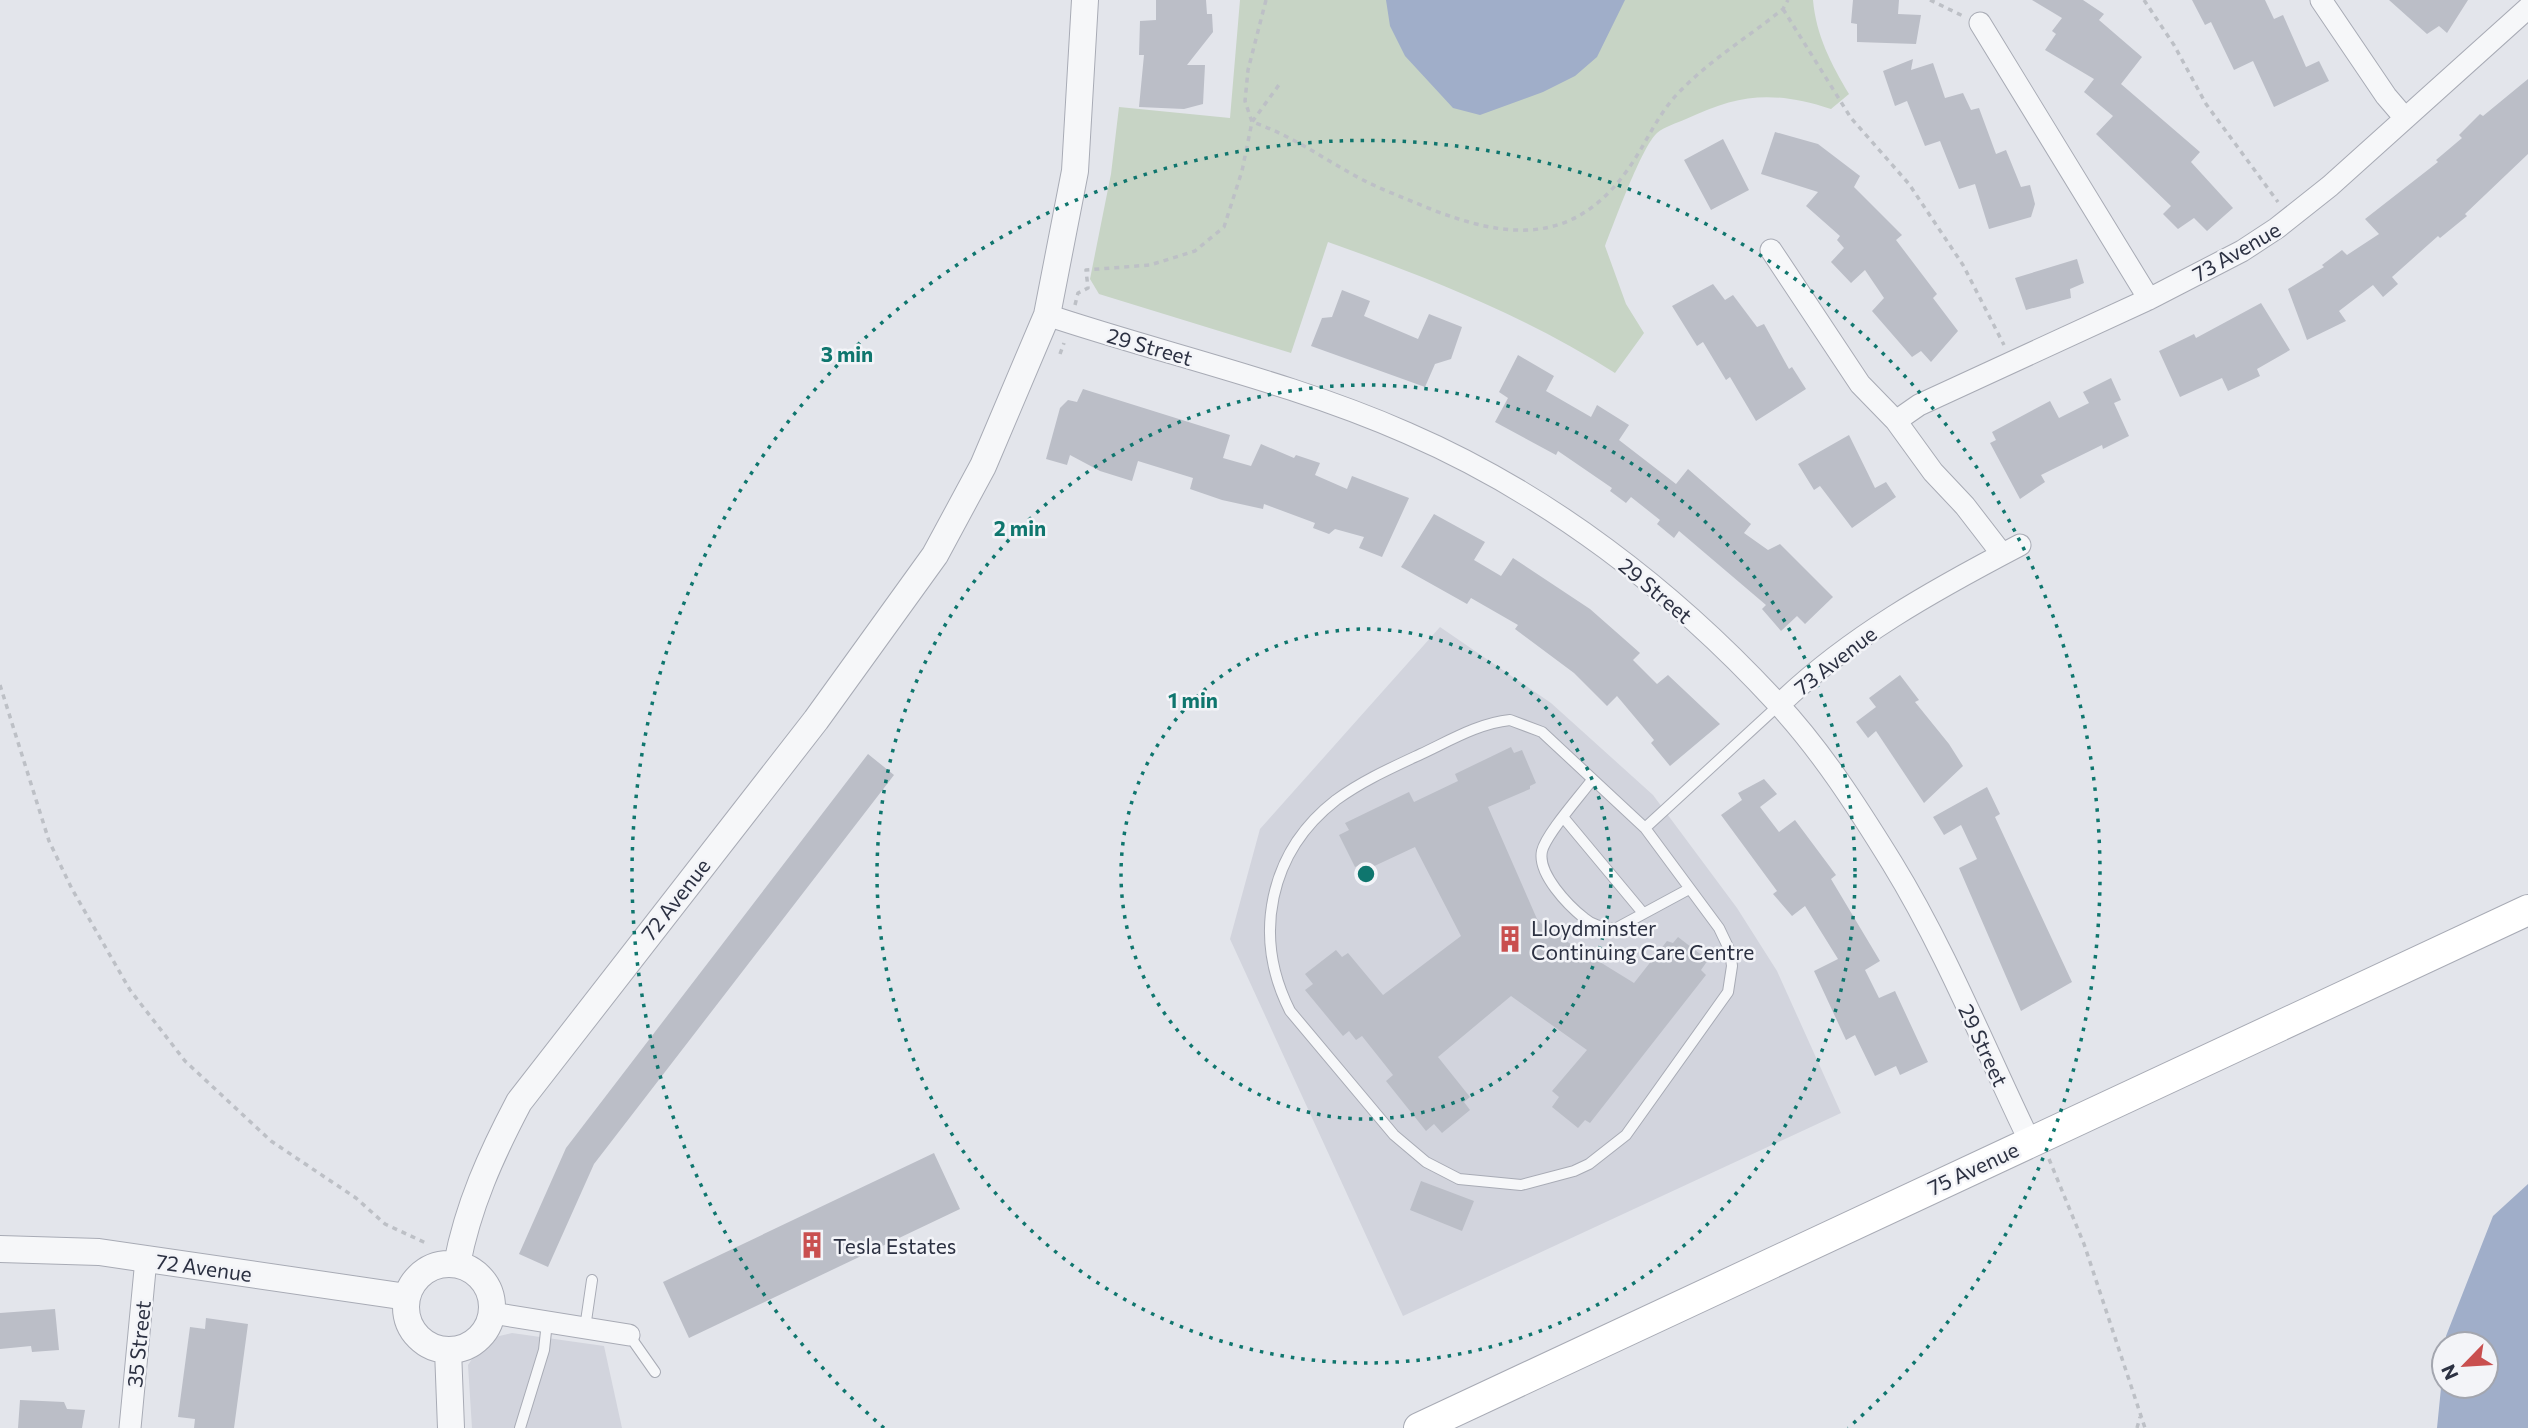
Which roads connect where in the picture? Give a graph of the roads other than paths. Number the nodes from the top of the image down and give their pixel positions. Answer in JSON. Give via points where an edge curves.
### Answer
{"nodes":[{"id":1,"x":1085,"y":0,"type":"edge"},
{"id":2,"x":2321,"y":0,"type":"edge"},
{"id":3,"x":2528,"y":8,"type":"edge"},
{"id":4,"x":1980,"y":23,"type":"dead end"},
{"id":5,"x":2404,"y":117,"type":"junction"},
{"id":6,"x":1771,"y":250,"type":"dead end"},
{"id":7,"x":2149,"y":299,"type":"junction"},
{"id":8,"x":1047,"y":315,"type":"junction"},
{"id":9,"x":1896,"y":421,"type":"junction"},
{"id":10,"x":1779,"y":705,"type":"junction"},
{"id":11,"x":1592,"y":780,"type":"junction"},
{"id":12,"x":1563,"y":817,"type":"junction"},
{"id":13,"x":1645,"y":828,"type":"junction"},
{"id":14,"x":1689,"y":889,"type":"junction"},
{"id":15,"x":2528,"y":910,"type":"edge"},
{"id":16,"x":1643,"y":913,"type":"junction"},
{"id":17,"x":2035,"y":1140,"type":"junction"},
{"id":18,"x":0,"y":1249,"type":"edge"},
{"id":19,"x":146,"y":1259,"type":"junction"},
{"id":20,"x":457,"y":1264,"type":"junction"},
{"id":21,"x":592,"y":1280,"type":"dead end"},
{"id":22,"x":407,"y":1297,"type":"junction"},
{"id":23,"x":492,"y":1313,"type":"junction"},
{"id":24,"x":547,"y":1322,"type":"junction"},
{"id":25,"x":584,"y":1328,"type":"junction"},
{"id":26,"x":629,"y":1335,"type":"joint"},
{"id":27,"x":448,"y":1350,"type":"junction"},
{"id":28,"x":654,"y":1373,"type":"dead end"},
{"id":29,"x":130,"y":1428,"type":"edge"},
{"id":30,"x":451,"y":1428,"type":"edge"},
{"id":31,"x":520,"y":1428,"type":"edge"},
{"id":32,"x":1419,"y":1428,"type":"edge"}],
"edges":[{"from":1,"to":8,"type":"street","via":[[1074,172]]},
{"from":2,"to":5,"type":"street"},
{"from":3,"to":5,"type":"street","name":"73 Avenue"},
{"from":4,"to":7,"type":"street"},
{"from":5,"to":7,"type":"street","name":"73 Avenue","via":[[2277,228]]},
{"from":6,"to":9,"type":"street","name":"73 Avenue","via":[[1860,384]]},
{"from":7,"to":9,"type":"street","name":"73 Avenue","via":[[1919,405]]},
{"from":8,"to":10,"type":"street","name":"29 Street","via":[[1293,388],[1409,433],[1521,490],[1616,556],[1715,640]]},
{"from":8,"to":20,"type":"street","name":"72 Avenue","via":[[983,466],[935,555],[816,720],[519,1102],[484,1168]]},
{"from":9,"to":10,"type":"street","name":"73 Avenue","via":[[1933,472],[2011,550],[1871,630],[1825,661]]},
{"from":10,"to":13,"type":"lane"},
{"from":10,"to":17,"type":"street","name":"29 Street","via":[[1844,788],[1894,865]]},
{"from":11,"to":12,"type":"lane"},
{"from":11,"to":13,"type":"lane"},
{"from":11,"to":14,"type":"lane","via":[[1542,732],[1510,720],[1495,722],[1375,775],[1316,817],[1290,849],[1276,882],[1269,919],[1279,990],[1303,1030],[1394,1135],[1426,1162],[1459,1179],[1506,1185],[1549,1180],[1574,1171],[1626,1135],[1719,1006],[1732,980],[1730,951],[1719,928]]},
{"from":12,"to":16,"type":"lane"},
{"from":12,"to":16,"type":"lane","via":[[1542,851],[1545,869],[1565,897],[1585,919],[1599,926],[1615,929]]},
{"from":13,"to":14,"type":"lane"},
{"from":14,"to":16,"type":"lane"},
{"from":15,"to":17,"type":"main road","name":"75 Avenue"},
{"from":17,"to":32,"type":"main road","name":"75 Avenue"},
{"from":18,"to":19,"type":"street","name":"72 Avenue","via":[[99,1252]]},
{"from":19,"to":22,"type":"street","name":"72 Avenue"},
{"from":19,"to":29,"type":"street","name":"35 Street"},
{"from":20,"to":22,"type":"street","via":[[431,1267],[411,1285]]},
{"from":20,"to":23,"type":"street","via":[[470,1268],[488,1287]]},
{"from":21,"to":25,"type":"lane"},
{"from":22,"to":27,"type":"street","via":[[415,1334],[435,1348]]},
{"from":23,"to":24,"type":"street"},
{"from":23,"to":27,"type":"street","via":[[482,1336],[461,1349]]},
{"from":24,"to":25,"type":"street"},
{"from":24,"to":31,"type":"lane","via":[[544,1350]]},
{"from":25,"to":26,"type":"street"},
{"from":26,"to":28,"type":"lane"},
{"from":27,"to":30,"type":"street"}]}
